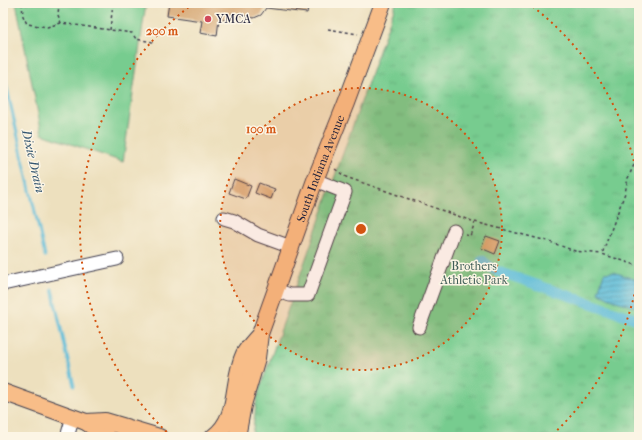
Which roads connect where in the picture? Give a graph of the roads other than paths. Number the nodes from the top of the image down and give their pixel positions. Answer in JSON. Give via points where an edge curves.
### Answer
{"nodes":[{"id":1,"x":383,"y":3,"type":"edge"},
{"id":2,"x":315,"y":180,"type":"junction"},
{"id":3,"x":224,"y":218,"type":"dead end"},
{"id":4,"x":454,"y":231,"type":"road end"},
{"id":5,"x":291,"y":247,"type":"junction"},
{"id":6,"x":117,"y":259,"type":"dead end"},
{"id":7,"x":3,"y":284,"type":"edge"},
{"id":8,"x":275,"y":290,"type":"junction"},
{"id":9,"x":419,"y":327,"type":"dead end"},
{"id":10,"x":260,"y":334,"type":"junction"},
{"id":11,"x":3,"y":392,"type":"edge"},
{"id":12,"x":80,"y":420,"type":"junction"},
{"id":13,"x":66,"y":437,"type":"edge"},
{"id":14,"x":107,"y":437,"type":"edge"},
{"id":15,"x":159,"y":437,"type":"edge"},
{"id":16,"x":213,"y":437,"type":"edge"},
{"id":17,"x":237,"y":437,"type":"edge"}],
"edges":[{"from":1,"to":2,"type":"main road","name":"South Indiana Avenue"},
{"from":2,"to":5,"type":"main road","name":"South Indiana Avenue"},
{"from":2,"to":8,"type":"lane","via":[[345,192],[308,295],[298,296]]},
{"from":3,"to":5,"type":"lane"},
{"from":4,"to":9,"type":"lane"},
{"from":5,"to":8,"type":"main road","name":"South Indiana Avenue"},
{"from":6,"to":7,"type":"lane"},
{"from":8,"to":10,"type":"main road","name":"South Indiana Avenue"},
{"from":10,"to":16,"type":"main road","name":"South Indiana Avenue","via":[[245,354],[236,380],[232,410],[227,422]]},
{"from":10,"to":17,"type":"main road","name":"South Indiana Avenue","via":[[257,358]]},
{"from":11,"to":12,"type":"main road"},
{"from":12,"to":13,"type":"lane"},
{"from":12,"to":14,"type":"main road"},
{"from":12,"to":15,"type":"main road","via":[[104,421]]}]}
